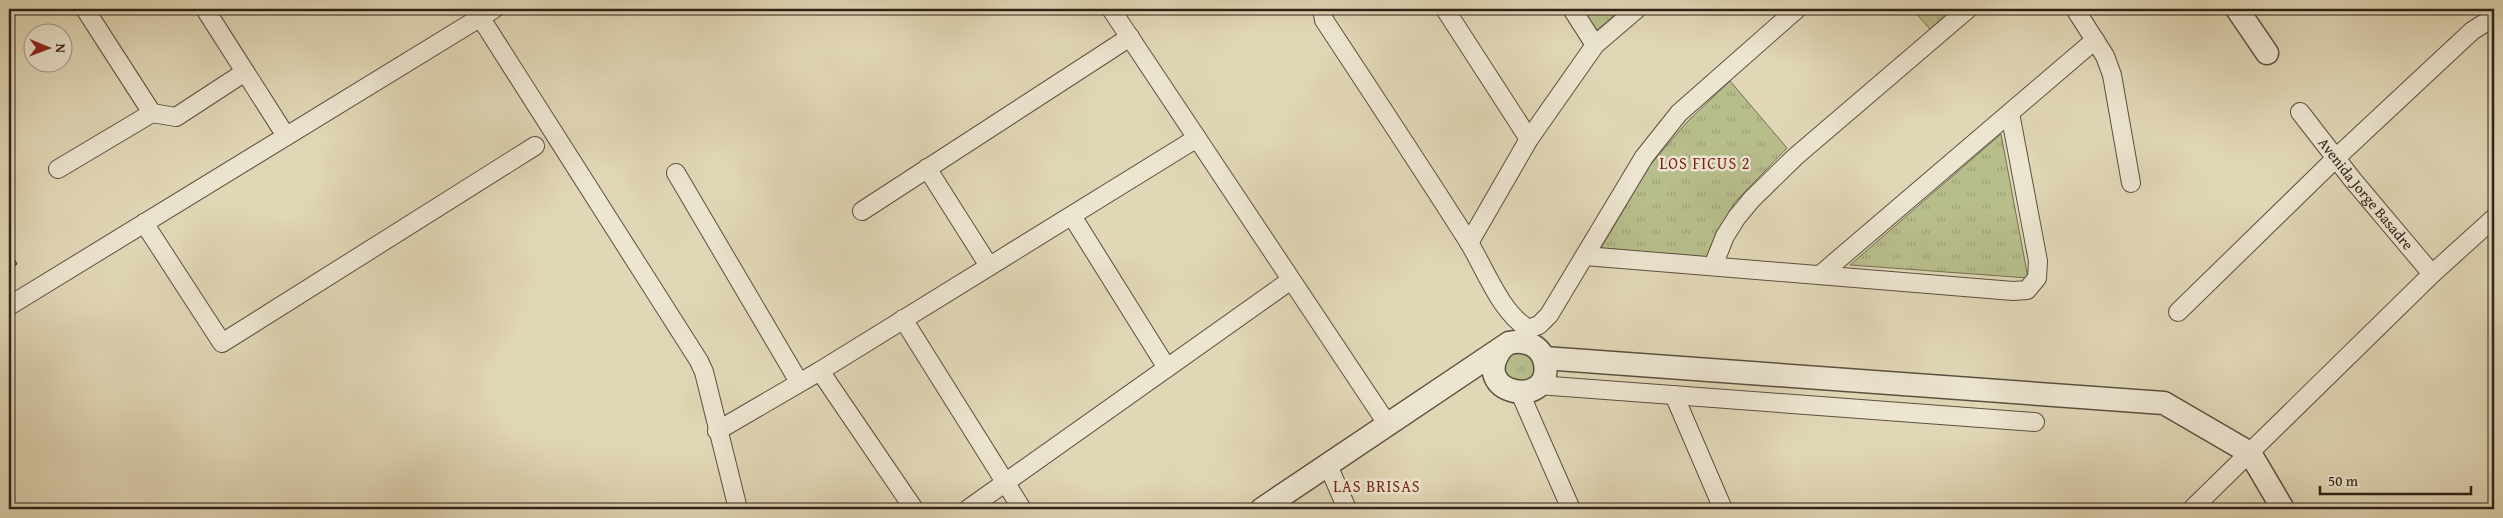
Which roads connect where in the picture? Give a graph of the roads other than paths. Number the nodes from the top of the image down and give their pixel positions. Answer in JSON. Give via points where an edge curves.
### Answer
{"nodes":[{"id":1,"x":85,"y":9,"type":"edge"},
{"id":2,"x":205,"y":9,"type":"edge"},
{"id":3,"x":1111,"y":9,"type":"edge"},
{"id":4,"x":1322,"y":9,"type":"edge"},
{"id":5,"x":1444,"y":9,"type":"edge"},
{"id":6,"x":1572,"y":9,"type":"edge"},
{"id":7,"x":1637,"y":9,"type":"edge"},
{"id":8,"x":1797,"y":9,"type":"edge"},
{"id":9,"x":1968,"y":9,"type":"edge"},
{"id":10,"x":2075,"y":9,"type":"edge"},
{"id":11,"x":2237,"y":9,"type":"edge"},
{"id":12,"x":483,"y":11,"type":"edge"},
{"id":13,"x":2494,"y":17,"type":"edge"},
{"id":14,"x":1130,"y":37,"type":"junction"},
{"id":15,"x":2095,"y":40,"type":"junction"},
{"id":16,"x":1595,"y":45,"type":"junction"},
{"id":17,"x":2267,"y":53,"type":"dead end"},
{"id":18,"x":245,"y":72,"type":"junction"},
{"id":19,"x":152,"y":112,"type":"junction"},
{"id":20,"x":2300,"y":112,"type":"dead end"},
{"id":21,"x":2010,"y":113,"type":"junction"},
{"id":22,"x":286,"y":136,"type":"junction"},
{"id":23,"x":1197,"y":138,"type":"junction"},
{"id":24,"x":1529,"y":139,"type":"junction"},
{"id":25,"x":535,"y":146,"type":"dead end"},
{"id":26,"x":2337,"y":157,"type":"junction"},
{"id":27,"x":927,"y":168,"type":"junction"},
{"id":28,"x":58,"y":169,"type":"dead end"},
{"id":29,"x":676,"y":173,"type":"dead end"},
{"id":30,"x":2131,"y":183,"type":"dead end"},
{"id":31,"x":862,"y":210,"type":"dead end"},
{"id":32,"x":1072,"y":216,"type":"junction"},
{"id":33,"x":2494,"y":218,"type":"edge"},
{"id":34,"x":144,"y":223,"type":"junction"},
{"id":35,"x":1469,"y":243,"type":"junction"},
{"id":36,"x":1585,"y":256,"type":"junction"},
{"id":37,"x":989,"y":266,"type":"junction"},
{"id":38,"x":1712,"y":266,"type":"junction"},
{"id":39,"x":2432,"y":274,"type":"junction"},
{"id":40,"x":1820,"y":275,"type":"junction"},
{"id":41,"x":1291,"y":280,"type":"junction"},
{"id":42,"x":9,"y":306,"type":"edge"},
{"id":43,"x":2178,"y":312,"type":"dead end"},
{"id":44,"x":903,"y":319,"type":"junction"},
{"id":45,"x":1527,"y":335,"type":"junction"},
{"id":46,"x":1502,"y":348,"type":"junction"},
{"id":47,"x":1544,"y":358,"type":"junction"},
{"id":48,"x":1166,"y":368,"type":"junction"},
{"id":49,"x":820,"y":371,"type":"junction"},
{"id":50,"x":1456,"y":380,"type":"junction"},
{"id":51,"x":799,"y":382,"type":"junction"},
{"id":52,"x":1499,"y":382,"type":"junction"},
{"id":53,"x":1529,"y":389,"type":"junction"},
{"id":54,"x":1674,"y":395,"type":"junction"},
{"id":55,"x":2035,"y":422,"type":"dead end"},
{"id":56,"x":1388,"y":425,"type":"junction"},
{"id":57,"x":717,"y":431,"type":"junction"},
{"id":58,"x":2250,"y":452,"type":"junction"},
{"id":59,"x":1328,"y":465,"type":"junction"},
{"id":60,"x":1004,"y":482,"type":"junction"},
{"id":61,"x":738,"y":509,"type":"edge"},
{"id":62,"x":914,"y":509,"type":"edge"},
{"id":63,"x":968,"y":509,"type":"edge"},
{"id":64,"x":1022,"y":509,"type":"edge"},
{"id":65,"x":1262,"y":509,"type":"edge"},
{"id":66,"x":1347,"y":509,"type":"edge"},
{"id":67,"x":1571,"y":509,"type":"edge"},
{"id":68,"x":1724,"y":509,"type":"edge"},
{"id":69,"x":2192,"y":509,"type":"edge"},
{"id":70,"x":2283,"y":509,"type":"edge"}],
"edges":[{"from":1,"to":19,"type":"street"},
{"from":2,"to":18,"type":"street"},
{"from":3,"to":14,"type":"street"},
{"from":4,"to":35,"type":"street","via":[[1324,20]]},
{"from":5,"to":24,"type":"street"},
{"from":6,"to":16,"type":"street"},
{"from":7,"to":16,"type":"street"},
{"from":8,"to":36,"type":"street","via":[[1679,113],[1644,157]]},
{"from":9,"to":38,"type":"street","via":[[1795,157],[1752,199],[1729,230]]},
{"from":10,"to":15,"type":"street"},
{"from":11,"to":17,"type":"street"},
{"from":12,"to":22,"type":"street"},
{"from":12,"to":57,"type":"street","via":[[699,361]]},
{"from":13,"to":26,"type":"street","via":[[2472,31]]},
{"from":14,"to":23,"type":"street"},
{"from":14,"to":27,"type":"street"},
{"from":15,"to":21,"type":"street"},
{"from":15,"to":30,"type":"street","via":[[2106,56],[2112,75]]},
{"from":16,"to":24,"type":"street"},
{"from":18,"to":19,"type":"street","via":[[176,117]]},
{"from":18,"to":22,"type":"street"},
{"from":19,"to":28,"type":"street"},
{"from":20,"to":26,"type":"street","name":"Avenida Jorge Basadre"},
{"from":21,"to":40,"type":"street"},
{"from":21,"to":40,"type":"street","via":[[2038,262],[2038,278],[2033,285],[2027,290],[2014,291]]},
{"from":22,"to":34,"type":"street"},
{"from":23,"to":32,"type":"street"},
{"from":23,"to":41,"type":"street"},
{"from":24,"to":35,"type":"street"},
{"from":25,"to":34,"type":"street","via":[[222,343]]},
{"from":26,"to":39,"type":"street","name":"Avenida Jorge Basadre"},
{"from":26,"to":43,"type":"street"},
{"from":27,"to":31,"type":"street"},
{"from":27,"to":37,"type":"street"},
{"from":29,"to":51,"type":"street"},
{"from":32,"to":37,"type":"street"},
{"from":32,"to":48,"type":"street"},
{"from":33,"to":39,"type":"street"},
{"from":34,"to":42,"type":"street"},
{"from":35,"to":45,"type":"street","via":[[1507,308]]},
{"from":36,"to":38,"type":"street"},
{"from":36,"to":45,"type":"street","via":[[1549,315]]},
{"from":37,"to":44,"type":"street"},
{"from":38,"to":40,"type":"street"},
{"from":39,"to":58,"type":"street"},
{"from":41,"to":48,"type":"street"},
{"from":41,"to":56,"type":"street"},
{"from":44,"to":49,"type":"street"},
{"from":44,"to":60,"type":"street"},
{"from":45,"to":46,"type":"street"},
{"from":45,"to":47,"type":"street"},
{"from":46,"to":50,"type":"street"},
{"from":46,"to":52,"type":"street","via":[[1494,363]]},
{"from":47,"to":53,"type":"street","via":[[1544,375]]},
{"from":47,"to":58,"type":"street","via":[[2151,401],[2174,408]]},
{"from":48,"to":60,"type":"street"},
{"from":49,"to":51,"type":"street"},
{"from":49,"to":62,"type":"street"},
{"from":50,"to":52,"type":"street"},
{"from":50,"to":56,"type":"street"},
{"from":51,"to":57,"type":"street"},
{"from":52,"to":53,"type":"street","via":[[1510,391]]},
{"from":53,"to":54,"type":"street"},
{"from":53,"to":67,"type":"street"},
{"from":54,"to":55,"type":"street"},
{"from":54,"to":68,"type":"street"},
{"from":56,"to":59,"type":"street"},
{"from":57,"to":61,"type":"street"},
{"from":58,"to":69,"type":"street"},
{"from":58,"to":70,"type":"street"},
{"from":59,"to":65,"type":"street"},
{"from":59,"to":66,"type":"street"},
{"from":60,"to":63,"type":"street"},
{"from":60,"to":64,"type":"street"}]}
